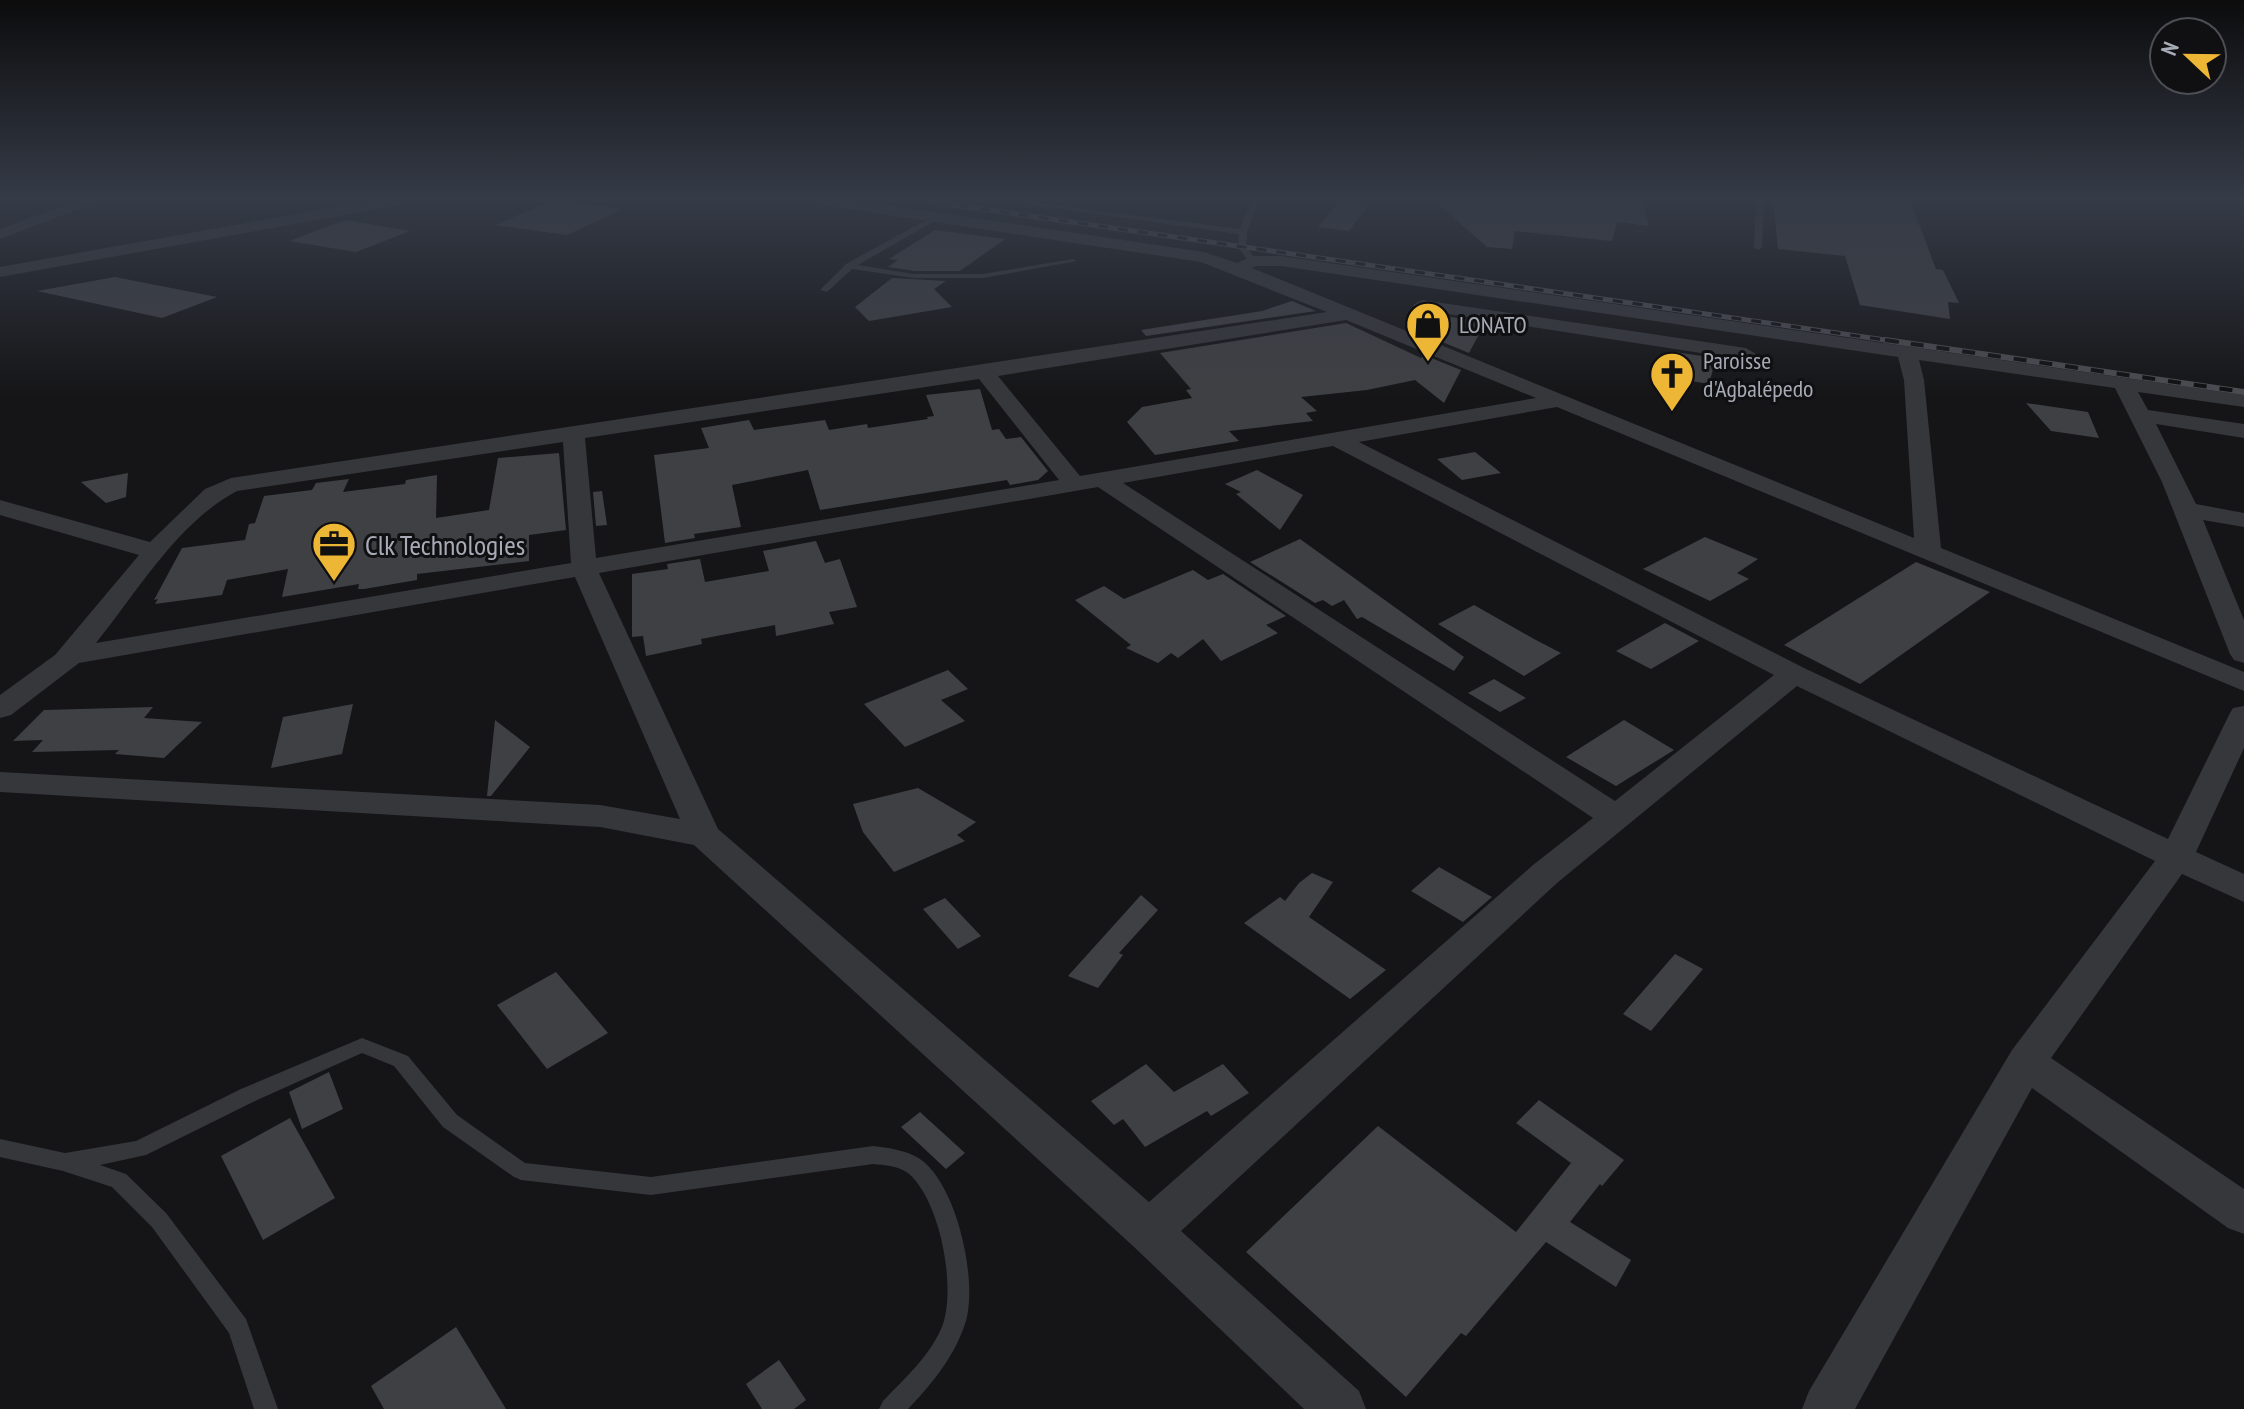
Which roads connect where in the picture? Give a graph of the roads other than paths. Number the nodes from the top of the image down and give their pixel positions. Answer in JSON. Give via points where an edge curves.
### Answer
{"nodes":[{"id":1,"x":34,"y":266,"type":"edge"},
{"id":2,"x":849,"y":266,"type":"joint"},
{"id":3,"x":1044,"y":266,"type":"edge"},
{"id":4,"x":1248,"y":266,"type":"edge"},
{"id":5,"x":1315,"y":266,"type":"edge"},
{"id":6,"x":0,"y":272,"type":"edge"},
{"id":7,"x":824,"y":290,"type":"dead end"},
{"id":8,"x":1422,"y":305,"type":"dead end"},
{"id":9,"x":1641,"y":312,"type":"junction"},
{"id":10,"x":1349,"y":314,"type":"junction"},
{"id":11,"x":1632,"y":336,"type":"junction"},
{"id":12,"x":1907,"y":352,"type":"junction"},
{"id":13,"x":1746,"y":354,"type":"dead end"},
{"id":14,"x":984,"y":372,"type":"junction"},
{"id":15,"x":2123,"y":384,"type":"junction"},
{"id":16,"x":1564,"y":400,"type":"junction"},
{"id":17,"x":2244,"y":401,"type":"edge"},
{"id":18,"x":2142,"y":415,"type":"junction"},
{"id":19,"x":2244,"y":431,"type":"edge"},
{"id":20,"x":574,"y":435,"type":"junction"},
{"id":21,"x":1340,"y":441,"type":"junction"},
{"id":22,"x":1105,"y":481,"type":"junction"},
{"id":23,"x":1076,"y":486,"type":"junction"},
{"id":24,"x":0,"y":507,"type":"edge"},
{"id":25,"x":2187,"y":510,"type":"junction"},
{"id":26,"x":2244,"y":520,"type":"edge"},
{"id":27,"x":1928,"y":550,"type":"junction"},
{"id":28,"x":156,"y":552,"type":"junction"},
{"id":29,"x":584,"y":569,"type":"junction"},
{"id":30,"x":2244,"y":654,"type":"edge"},
{"id":31,"x":71,"y":656,"type":"junction"},
{"id":32,"x":1794,"y":674,"type":"junction"},
{"id":33,"x":2244,"y":682,"type":"edge"},
{"id":34,"x":0,"y":709,"type":"edge"},
{"id":35,"x":2244,"y":715,"type":"edge"},
{"id":36,"x":0,"y":782,"type":"edge"},
{"id":37,"x":1614,"y":816,"type":"junction"},
{"id":38,"x":704,"y":835,"type":"junction"},
{"id":39,"x":2177,"y":856,"type":"junction"},
{"id":40,"x":2244,"y":889,"type":"edge"},
{"id":41,"x":2026,"y":1062,"type":"junction"},
{"id":42,"x":0,"y":1148,"type":"edge"},
{"id":43,"x":65,"y":1162,"type":"junction"},
{"id":44,"x":2244,"y":1214,"type":"edge"},
{"id":45,"x":1149,"y":1231,"type":"junction"},
{"id":46,"x":266,"y":1409,"type":"edge"},
{"id":47,"x":891,"y":1409,"type":"edge"},
{"id":48,"x":1341,"y":1409,"type":"edge"},
{"id":49,"x":1827,"y":1409,"type":"edge"}],
"edges":[{"from":1,"to":6,"type":"street"},
{"from":2,"to":3,"type":"lane","via":[[914,276],[983,276]]},
{"from":2,"to":7,"type":"lane"},
{"from":4,"to":10,"type":"street"},
{"from":5,"to":9,"type":"street"},
{"from":8,"to":11,"type":"street"},
{"from":9,"to":11,"type":"street"},
{"from":9,"to":12,"type":"street"},
{"from":10,"to":14,"type":"street"},
{"from":10,"to":16,"type":"street"},
{"from":11,"to":13,"type":"street"},
{"from":12,"to":15,"type":"street"},
{"from":12,"to":27,"type":"street","via":[[1914,380]]},
{"from":14,"to":20,"type":"street"},
{"from":14,"to":23,"type":"street"},
{"from":15,"to":17,"type":"street"},
{"from":15,"to":18,"type":"street"},
{"from":16,"to":21,"type":"street"},
{"from":16,"to":27,"type":"street"},
{"from":18,"to":19,"type":"street"},
{"from":18,"to":25,"type":"street"},
{"from":20,"to":28,"type":"street","via":[[231,485],[209,494]]},
{"from":20,"to":29,"type":"street"},
{"from":21,"to":22,"type":"street"},
{"from":21,"to":32,"type":"street"},
{"from":22,"to":23,"type":"street"},
{"from":22,"to":37,"type":"street"},
{"from":23,"to":29,"type":"street"},
{"from":24,"to":28,"type":"street"},
{"from":25,"to":26,"type":"street"},
{"from":25,"to":30,"type":"street"},
{"from":27,"to":33,"type":"street"},
{"from":28,"to":31,"type":"street"},
{"from":29,"to":31,"type":"street"},
{"from":29,"to":38,"type":"street"},
{"from":31,"to":34,"type":"street"},
{"from":32,"to":37,"type":"street"},
{"from":32,"to":39,"type":"street"},
{"from":35,"to":39,"type":"street"},
{"from":36,"to":38,"type":"street","via":[[600,816]]},
{"from":37,"to":45,"type":"street"},
{"from":38,"to":45,"type":"street"},
{"from":39,"to":40,"type":"street"},
{"from":39,"to":41,"type":"street"},
{"from":41,"to":44,"type":"street"},
{"from":41,"to":49,"type":"street"},
{"from":42,"to":43,"type":"lane"},
{"from":43,"to":46,"type":"lane","via":[[119,1180],[159,1220],[238,1327]]},
{"from":43,"to":47,"type":"lane","via":[[139,1149],[362,1045],[401,1061],[450,1121],[521,1171],[651,1186],[873,1155],[897,1158],[917,1167],[950,1226],[957,1271],[956,1318],[933,1366]]},
{"from":45,"to":48,"type":"street"}]}
